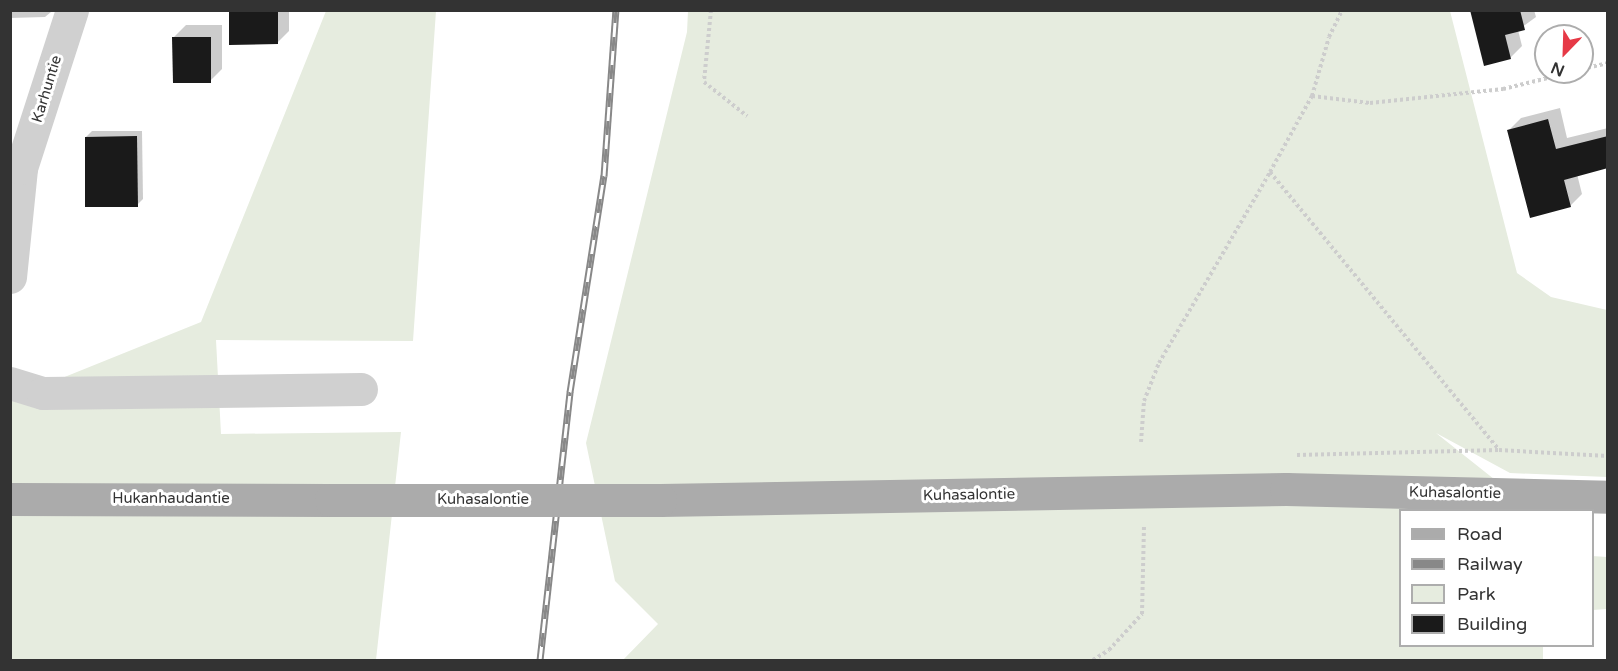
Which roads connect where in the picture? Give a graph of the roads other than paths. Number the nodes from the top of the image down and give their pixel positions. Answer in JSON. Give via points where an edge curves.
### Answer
{"nodes":[{"id":1,"x":72,"y":10,"type":"edge"},
{"id":2,"x":16,"y":172,"type":"edge"},
{"id":3,"x":10,"y":277,"type":"edge"},
{"id":4,"x":10,"y":383,"type":"edge"},
{"id":5,"x":361,"y":389,"type":"dead end"},
{"id":6,"x":1608,"y":496,"type":"edge"},
{"id":7,"x":10,"y":499,"type":"edge"},
{"id":8,"x":331,"y":500,"type":"joint"}],
"edges":[{"from":1,"to":2,"type":"street","name":"Karhuntie"},
{"from":2,"to":3,"type":"street","name":"Karhuntie"},
{"from":4,"to":5,"type":"street","via":[[43,393]]},
{"from":6,"to":8,"type":"main road","name":"Kuhasalontie","bridge":true,"via":[[1286,489],[660,500]]},
{"from":7,"to":8,"type":"main road","name":"Hukanhaudantie"}]}
